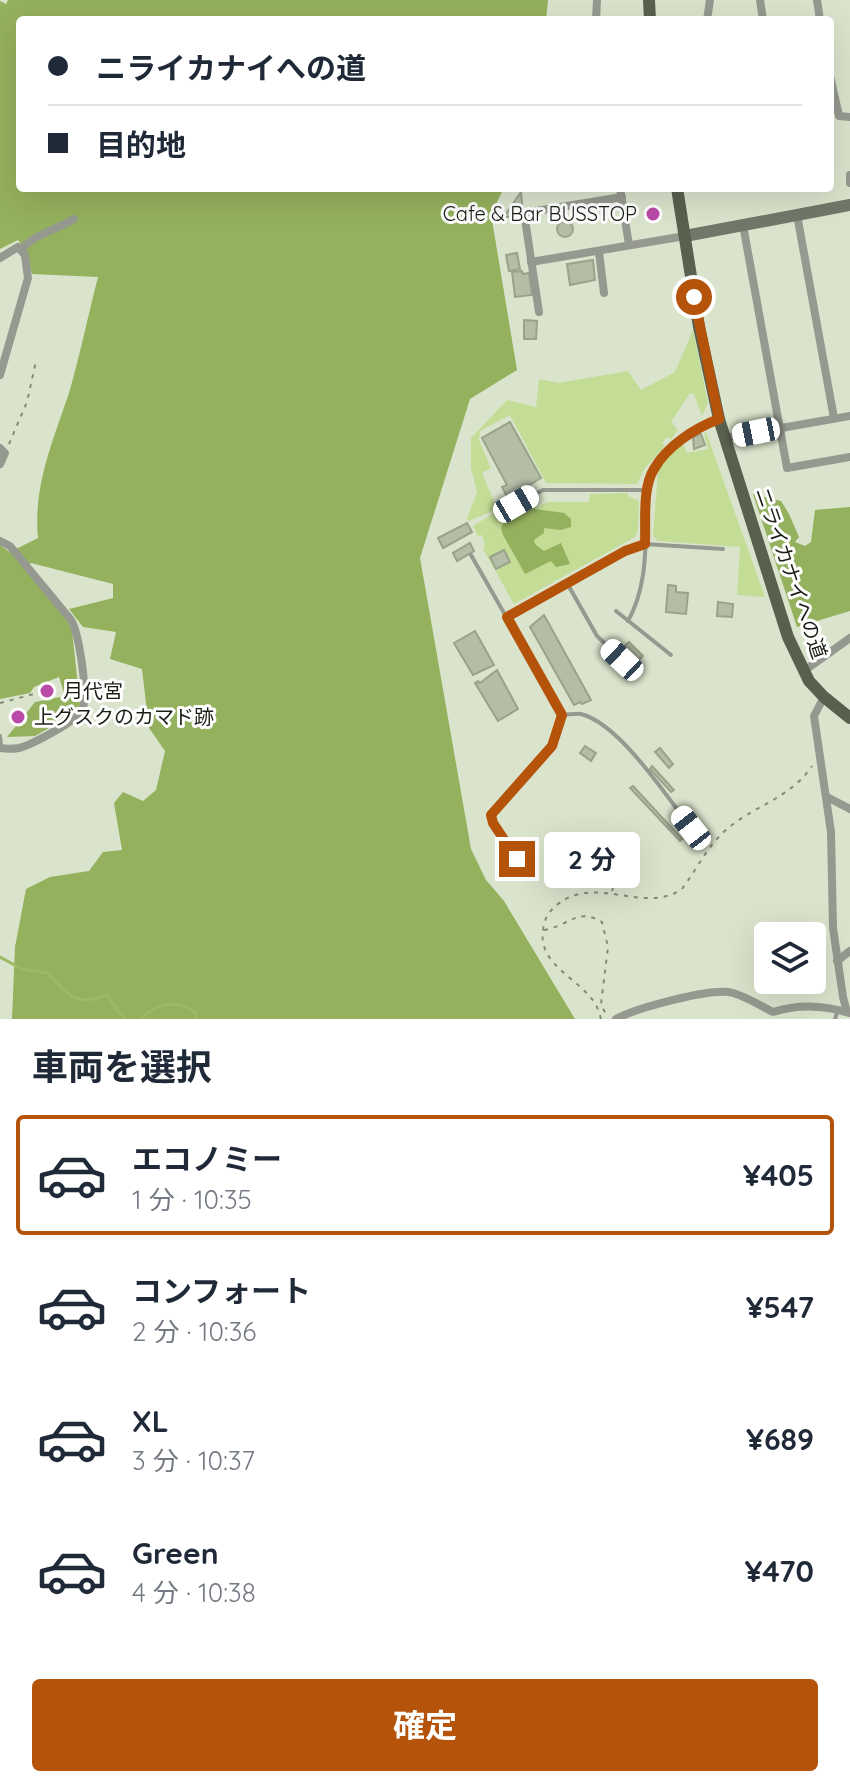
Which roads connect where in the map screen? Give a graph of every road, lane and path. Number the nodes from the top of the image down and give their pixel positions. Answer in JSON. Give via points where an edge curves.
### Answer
{"nodes":[{"id":1,"x":834,"y":94,"type":"edge"},
{"id":2,"x":850,"y":117,"type":"edge"},
{"id":3,"x":850,"y":175,"type":"edge"},
{"id":4,"x":850,"y":183,"type":"edge"},
{"id":5,"x":621,"y":192,"type":"edge"},
{"id":6,"x":678,"y":192,"type":"edge"},
{"id":7,"x":850,"y":205,"type":"edge"},
{"id":8,"x":797,"y":215,"type":"junction"},
{"id":9,"x":74,"y":219,"type":"dead end"},
{"id":10,"x":743,"y":225,"type":"junction"},
{"id":11,"x":685,"y":236,"type":"junction"},
{"id":12,"x":629,"y":245,"type":"junction"},
{"id":13,"x":21,"y":250,"type":"junction"},
{"id":14,"x":599,"y":252,"type":"junction"},
{"id":15,"x":0,"y":258,"type":"edge"},
{"id":16,"x":531,"y":262,"type":"junction"},
{"id":17,"x":604,"y":293,"type":"dead end"},
{"id":18,"x":539,"y":312,"type":"dead end"},
{"id":19,"x":36,"y":361,"type":"dead end"},
{"id":20,"x":0,"y":375,"type":"edge"},
{"id":21,"x":850,"y":416,"type":"edge"},
{"id":22,"x":834,"y":418,"type":"junction"},
{"id":23,"x":719,"y":419,"type":"junction"},
{"id":24,"x":780,"y":427,"type":"junction"},
{"id":25,"x":724,"y":438,"type":"junction"},
{"id":26,"x":3,"y":450,"type":"edge"},
{"id":27,"x":850,"y":457,"type":"edge"},
{"id":28,"x":0,"y":464,"type":"edge"},
{"id":29,"x":648,"y":490,"type":"junction"},
{"id":30,"x":501,"y":512,"type":"dead end"},
{"id":31,"x":0,"y":541,"type":"edge"},
{"id":32,"x":645,"y":544,"type":"junction"},
{"id":33,"x":723,"y":549,"type":"dead end"},
{"id":34,"x":471,"y":555,"type":"dead end"},
{"id":35,"x":567,"y":583,"type":"junction"},
{"id":36,"x":616,"y":611,"type":"dead end"},
{"id":37,"x":507,"y":617,"type":"junction"},
{"id":38,"x":628,"y":621,"type":"junction"},
{"id":39,"x":850,"y":638,"type":"edge"},
{"id":40,"x":671,"y":655,"type":"dead end"},
{"id":41,"x":622,"y":660,"type":"dead end"},
{"id":42,"x":804,"y":671,"type":"junction"},
{"id":43,"x":45,"y":691,"type":"dead end"},
{"id":44,"x":824,"y":697,"type":"junction"},
{"id":45,"x":0,"y":703,"type":"edge"},
{"id":46,"x":562,"y":715,"type":"junction"},
{"id":47,"x":850,"y":718,"type":"edge"},
{"id":48,"x":0,"y":736,"type":"edge"},
{"id":49,"x":1,"y":748,"type":"edge"},
{"id":50,"x":812,"y":766,"type":"dead end"},
{"id":51,"x":827,"y":797,"type":"junction"},
{"id":52,"x":850,"y":809,"type":"edge"},
{"id":53,"x":691,"y":828,"type":"dead end"},
{"id":54,"x":517,"y":859,"type":"dead end"},
{"id":55,"x":628,"y":867,"type":"dead end"},
{"id":56,"x":612,"y":892,"type":"junction"},
{"id":57,"x":543,"y":930,"type":"junction"},
{"id":58,"x":850,"y":951,"type":"edge"},
{"id":59,"x":837,"y":961,"type":"junction"},
{"id":60,"x":843,"y":1014,"type":"edge"},
{"id":61,"x":770,"y":1016,"type":"edge"},
{"id":62,"x":601,"y":1019,"type":"edge"},
{"id":63,"x":608,"y":1019,"type":"edge"},
{"id":64,"x":616,"y":1019,"type":"edge"}],
"edges":[{"from":1,"to":2,"type":"street","via":[[839,116]]},
{"from":3,"to":4,"type":"street"},
{"from":5,"to":12,"type":"street"},
{"from":5,"to":16,"type":"street","via":[[524,213]]},
{"from":6,"to":11,"type":"main road","name":"ニライカナイへの道"},
{"from":7,"to":8,"type":"street"},
{"from":8,"to":10,"type":"street"},
{"from":8,"to":22,"type":"street"},
{"from":9,"to":13,"type":"street","via":[[30,239]]},
{"from":10,"to":11,"type":"street"},
{"from":10,"to":24,"type":"street"},
{"from":11,"to":12,"type":"street"},
{"from":11,"to":23,"type":"main road","name":"ニライカナイへの道"},
{"from":12,"to":14,"type":"street"},
{"from":13,"to":15,"type":"street"},
{"from":13,"to":20,"type":"street","via":[[28,278]]},
{"from":14,"to":16,"type":"street"},
{"from":14,"to":17,"type":"street"},
{"from":16,"to":18,"type":"street"},
{"from":19,"to":26,"type":"path","via":[[27,402]]},
{"from":21,"to":22,"type":"street"},
{"from":22,"to":24,"type":"street"},
{"from":23,"to":25,"type":"main road","name":"ニライカナイへの道"},
{"from":23,"to":29,"type":"lane","via":[[670,448],[653,470]]},
{"from":24,"to":25,"type":"street"},
{"from":24,"to":27,"type":"street","via":[[787,468]]},
{"from":25,"to":42,"type":"main road","name":"ニライカナイへの道","via":[[788,637]]},
{"from":26,"to":28,"type":"street"},
{"from":29,"to":30,"type":"lane","via":[[543,490]]},
{"from":29,"to":32,"type":"lane"},
{"from":31,"to":49,"type":"street","via":[[10,546],[78,632],[84,703],[73,719],[19,748]]},
{"from":32,"to":33,"type":"lane"},
{"from":32,"to":35,"type":"lane"},
{"from":32,"to":38,"type":"lane","via":[[644,582]]},
{"from":34,"to":37,"type":"lane"},
{"from":35,"to":37,"type":"lane"},
{"from":35,"to":41,"type":"lane","via":[[597,636]]},
{"from":36,"to":38,"type":"lane"},
{"from":37,"to":46,"type":"lane"},
{"from":38,"to":40,"type":"lane"},
{"from":39,"to":42,"type":"street"},
{"from":42,"to":44,"type":"main road","name":"ニライカナイへの道"},
{"from":43,"to":45,"type":"path"},
{"from":44,"to":47,"type":"main road","name":"ニライカナイへの道"},
{"from":44,"to":51,"type":"street","via":[[814,716]]},
{"from":46,"to":53,"type":"lane","via":[[581,714],[611,731]]},
{"from":46,"to":54,"type":"lane","via":[[552,746],[491,815]]},
{"from":48,"to":49,"type":"lane"},
{"from":50,"to":56,"type":"path","via":[[804,779],[716,839],[676,894],[655,900]]},
{"from":51,"to":52,"type":"street"},
{"from":51,"to":59,"type":"street"},
{"from":55,"to":56,"type":"path"},
{"from":56,"to":57,"type":"path","via":[[581,893],[564,900],[550,911]]},
{"from":57,"to":62,"type":"path","via":[[548,956],[589,995]]},
{"from":57,"to":63,"type":"path","via":[[580,914],[602,922],[608,947],[601,1004]]},
{"from":58,"to":59,"type":"street"},
{"from":59,"to":60,"type":"street"},
{"from":60,"to":61,"type":"street","via":[[793,1006]]},
{"from":61,"to":64,"type":"street","via":[[732,992],[716,991]]}]}
